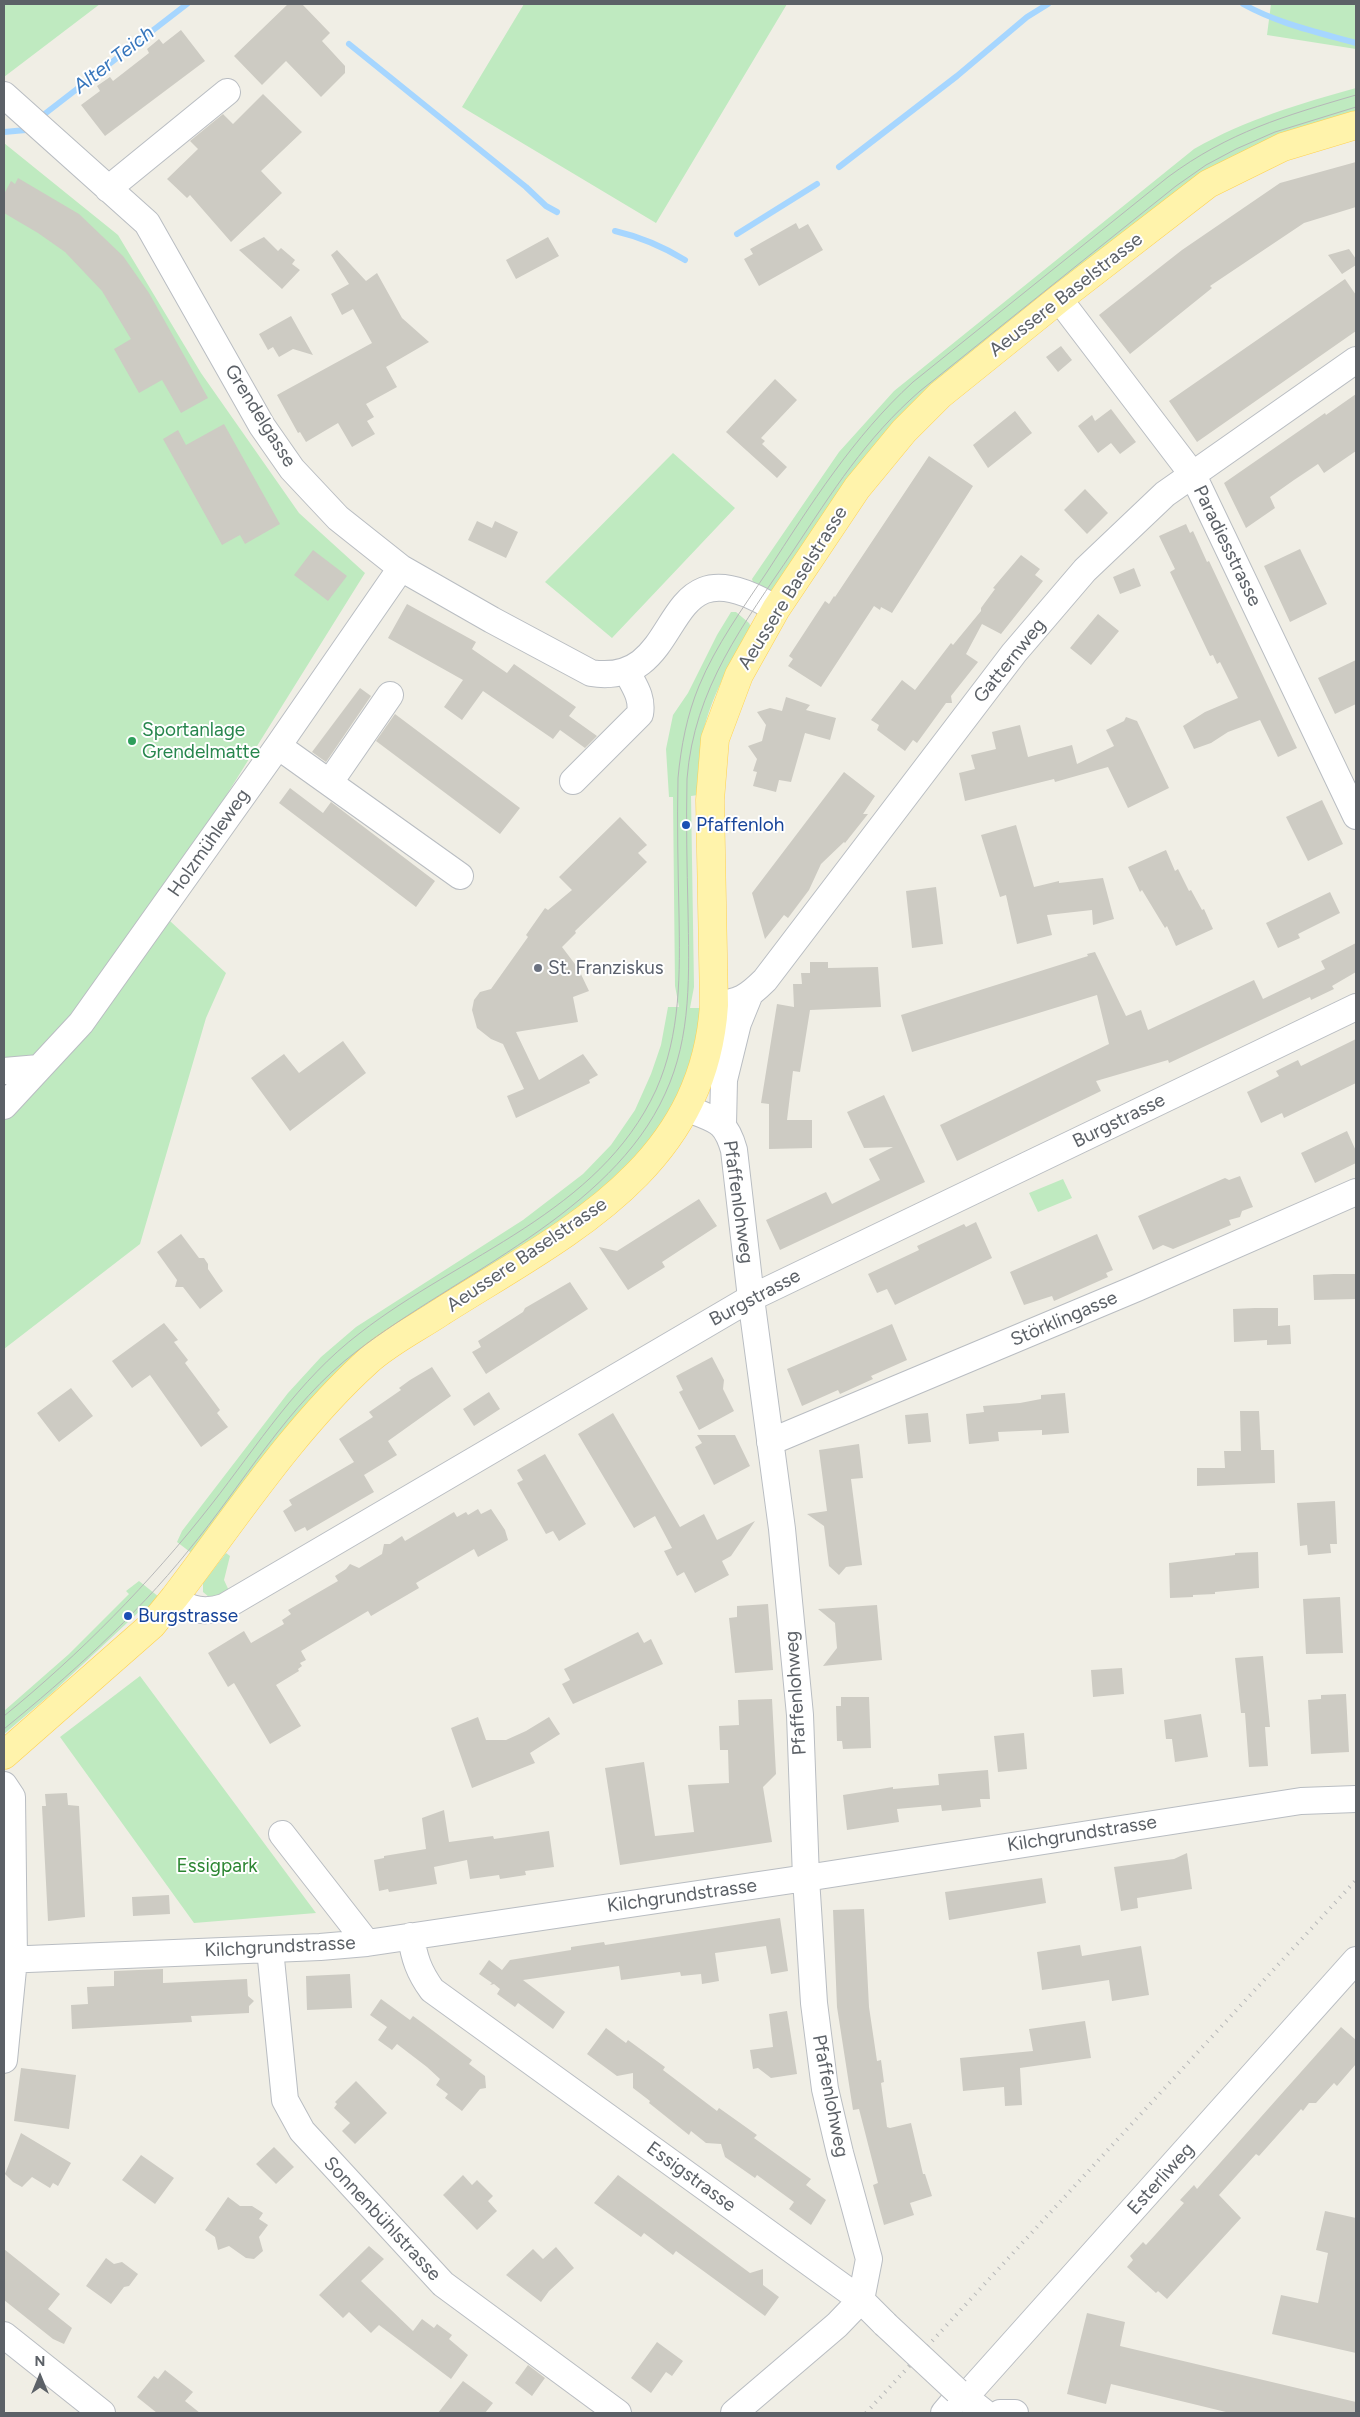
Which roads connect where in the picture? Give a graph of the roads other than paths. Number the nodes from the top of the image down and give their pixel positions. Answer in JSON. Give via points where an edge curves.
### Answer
{"nodes":[{"id":1,"x":227,"y":92,"type":"dead end"},
{"id":2,"x":4,"y":95,"type":"edge"},
{"id":3,"x":1356,"y":125,"type":"edge"},
{"id":4,"x":108,"y":189,"type":"junction"},
{"id":5,"x":1058,"y":299,"type":"junction"},
{"id":6,"x":1356,"y":360,"type":"edge"},
{"id":7,"x":1193,"y":475,"type":"junction"},
{"id":8,"x":401,"y":568,"type":"junction"},
{"id":9,"x":776,"y":609,"type":"junction"},
{"id":10,"x":627,"y":672,"type":"junction"},
{"id":11,"x":390,"y":695,"type":"dead end"},
{"id":12,"x":278,"y":746,"type":"junction"},
{"id":13,"x":573,"y":780,"type":"dead end"},
{"id":14,"x":330,"y":782,"type":"junction"},
{"id":15,"x":1356,"y":816,"type":"edge"},
{"id":16,"x":460,"y":876,"type":"dead end"},
{"id":17,"x":749,"y":996,"type":"junction"},
{"id":18,"x":714,"y":1005,"type":"junction"},
{"id":19,"x":1356,"y":1007,"type":"edge"},
{"id":20,"x":39,"y":1068,"type":"junction"},
{"id":21,"x":4,"y":1071,"type":"edge"},
{"id":22,"x":4,"y":1106,"type":"edge"},
{"id":23,"x":687,"y":1108,"type":"junction"},
{"id":24,"x":723,"y":1125,"type":"junction"},
{"id":25,"x":1356,"y":1192,"type":"edge"},
{"id":26,"x":751,"y":1298,"type":"junction"},
{"id":27,"x":770,"y":1442,"type":"junction"},
{"id":28,"x":174,"y":1598,"type":"junction"},
{"id":29,"x":4,"y":1756,"type":"edge"},
{"id":30,"x":4,"y":1785,"type":"edge"},
{"id":31,"x":1356,"y":1799,"type":"edge"},
{"id":32,"x":282,"y":1834,"type":"dead end"},
{"id":33,"x":806,"y":1878,"type":"junction"},
{"id":34,"x":411,"y":1936,"type":"junction"},
{"id":35,"x":367,"y":1943,"type":"junction"},
{"id":36,"x":270,"y":1948,"type":"junction"},
{"id":37,"x":9,"y":1960,"type":"edge"},
{"id":38,"x":1356,"y":1960,"type":"edge"},
{"id":39,"x":4,"y":2060,"type":"edge"},
{"id":40,"x":861,"y":2300,"type":"junction"},
{"id":41,"x":4,"y":2335,"type":"edge"},
{"id":42,"x":957,"y":2399,"type":"edge"},
{"id":43,"x":102,"y":2413,"type":"edge"},
{"id":44,"x":618,"y":2413,"type":"edge"},
{"id":45,"x":734,"y":2413,"type":"edge"},
{"id":46,"x":986,"y":2413,"type":"edge"},
{"id":47,"x":1000,"y":2413,"type":"edge"},
{"id":48,"x":1015,"y":2413,"type":"edge"}],
"edges":[{"from":1,"to":4,"type":"street"},
{"from":2,"to":4,"type":"street","name":"Grendelgasse"},
{"from":3,"to":5,"type":"main road","name":"Aeussere Baselstrasse","via":[[1283,146],[1208,184]]},
{"from":4,"to":8,"type":"street","name":"Grendelgasse","via":[[147,223],[262,426],[292,469],[338,518]]},
{"from":5,"to":7,"type":"street","name":"Paradiesstrasse"},
{"from":5,"to":9,"type":"main road","name":"Aeussere Baselstrasse","via":[[940,395],[904,431],[857,488]]},
{"from":6,"to":7,"type":"street","name":"Gatternweg"},
{"from":7,"to":15,"type":"street","name":"Paradiesstrasse"},
{"from":7,"to":17,"type":"street","name":"Gatternweg","via":[[1165,494],[1105,549],[1014,653],[777,964]]},
{"from":8,"to":10,"type":"street","name":"Grendelgasse","via":[[591,673],[608,676]]},
{"from":8,"to":12,"type":"street","name":"Holzmühleweg"},
{"from":9,"to":10,"type":"street","name":"Grendelgasse","via":[[732,588],[722,586],[702,590],[683,606],[660,643],[642,663]]},
{"from":9,"to":18,"type":"main road","name":"Aeussere Baselstrasse","via":[[739,675],[715,739],[710,800]]},
{"from":10,"to":13,"type":"street","via":[[639,695],[640,714]]},
{"from":11,"to":14,"type":"street"},
{"from":12,"to":14,"type":"street"},
{"from":12,"to":20,"type":"street","name":"Holzmühleweg","via":[[81,1023]]},
{"from":14,"to":16,"type":"street"},
{"from":17,"to":18,"type":"street","via":[[734,1003]]},
{"from":17,"to":24,"type":"street","via":[[738,1023],[724,1080]]},
{"from":18,"to":23,"type":"main road","name":"Aeussere Baselstrasse","via":[[709,1050]]},
{"from":19,"to":26,"type":"street","name":"Burgstrasse"},
{"from":20,"to":21,"type":"street"},
{"from":20,"to":22,"type":"street","name":"Holzmühleweg"},
{"from":23,"to":24,"type":"street","name":"Pfaffenlohweg"},
{"from":23,"to":28,"type":"main road","name":"Aeussere Baselstrasse","via":[[649,1164],[588,1218],[370,1359],[307,1423]]},
{"from":24,"to":26,"type":"street","name":"Pfaffenlohweg","via":[[734,1150]]},
{"from":25,"to":27,"type":"street","name":"Störklingasse"},
{"from":26,"to":27,"type":"street","name":"Pfaffenlohweg"},
{"from":26,"to":28,"type":"street","name":"Burgstrasse","via":[[224,1607],[198,1611]]},
{"from":27,"to":33,"type":"street","name":"Pfaffenlohweg","via":[[782,1528],[800,1715]]},
{"from":28,"to":29,"type":"main road","name":"Aeussere Baselstrasse","via":[[152,1625]]},
{"from":30,"to":37,"type":"street","via":[[12,1797]]},
{"from":31,"to":33,"type":"street","name":"Kilchgrundstrasse","via":[[1301,1801]]},
{"from":32,"to":35,"type":"street"},
{"from":33,"to":34,"type":"street","name":"Kilchgrundstrasse"},
{"from":33,"to":40,"type":"street","name":"Pfaffenlohweg","via":[[814,2003],[825,2089],[869,2259]]},
{"from":34,"to":35,"type":"street","name":"Kilchgrundstrasse"},
{"from":34,"to":40,"type":"street","name":"Essigstrasse","via":[[415,1961],[432,1990]]},
{"from":35,"to":36,"type":"street","name":"Kilchgrundstrasse"},
{"from":36,"to":37,"type":"street","name":"Kilchgrundstrasse"},
{"from":36,"to":44,"type":"street","name":"Sonnenbühlstrasse","via":[[285,2100],[302,2131],[443,2284]]},
{"from":37,"to":39,"type":"street"},
{"from":38,"to":42,"type":"street","name":"Esterliweg"},
{"from":40,"to":42,"type":"street","name":"Essigstrasse","bridge":true},
{"from":40,"to":45,"type":"street","via":[[837,2325]]},
{"from":41,"to":43,"type":"street"},
{"from":42,"to":46,"type":"street","name":"Essigstrasse"},
{"from":47,"to":48,"type":"street"}]}
